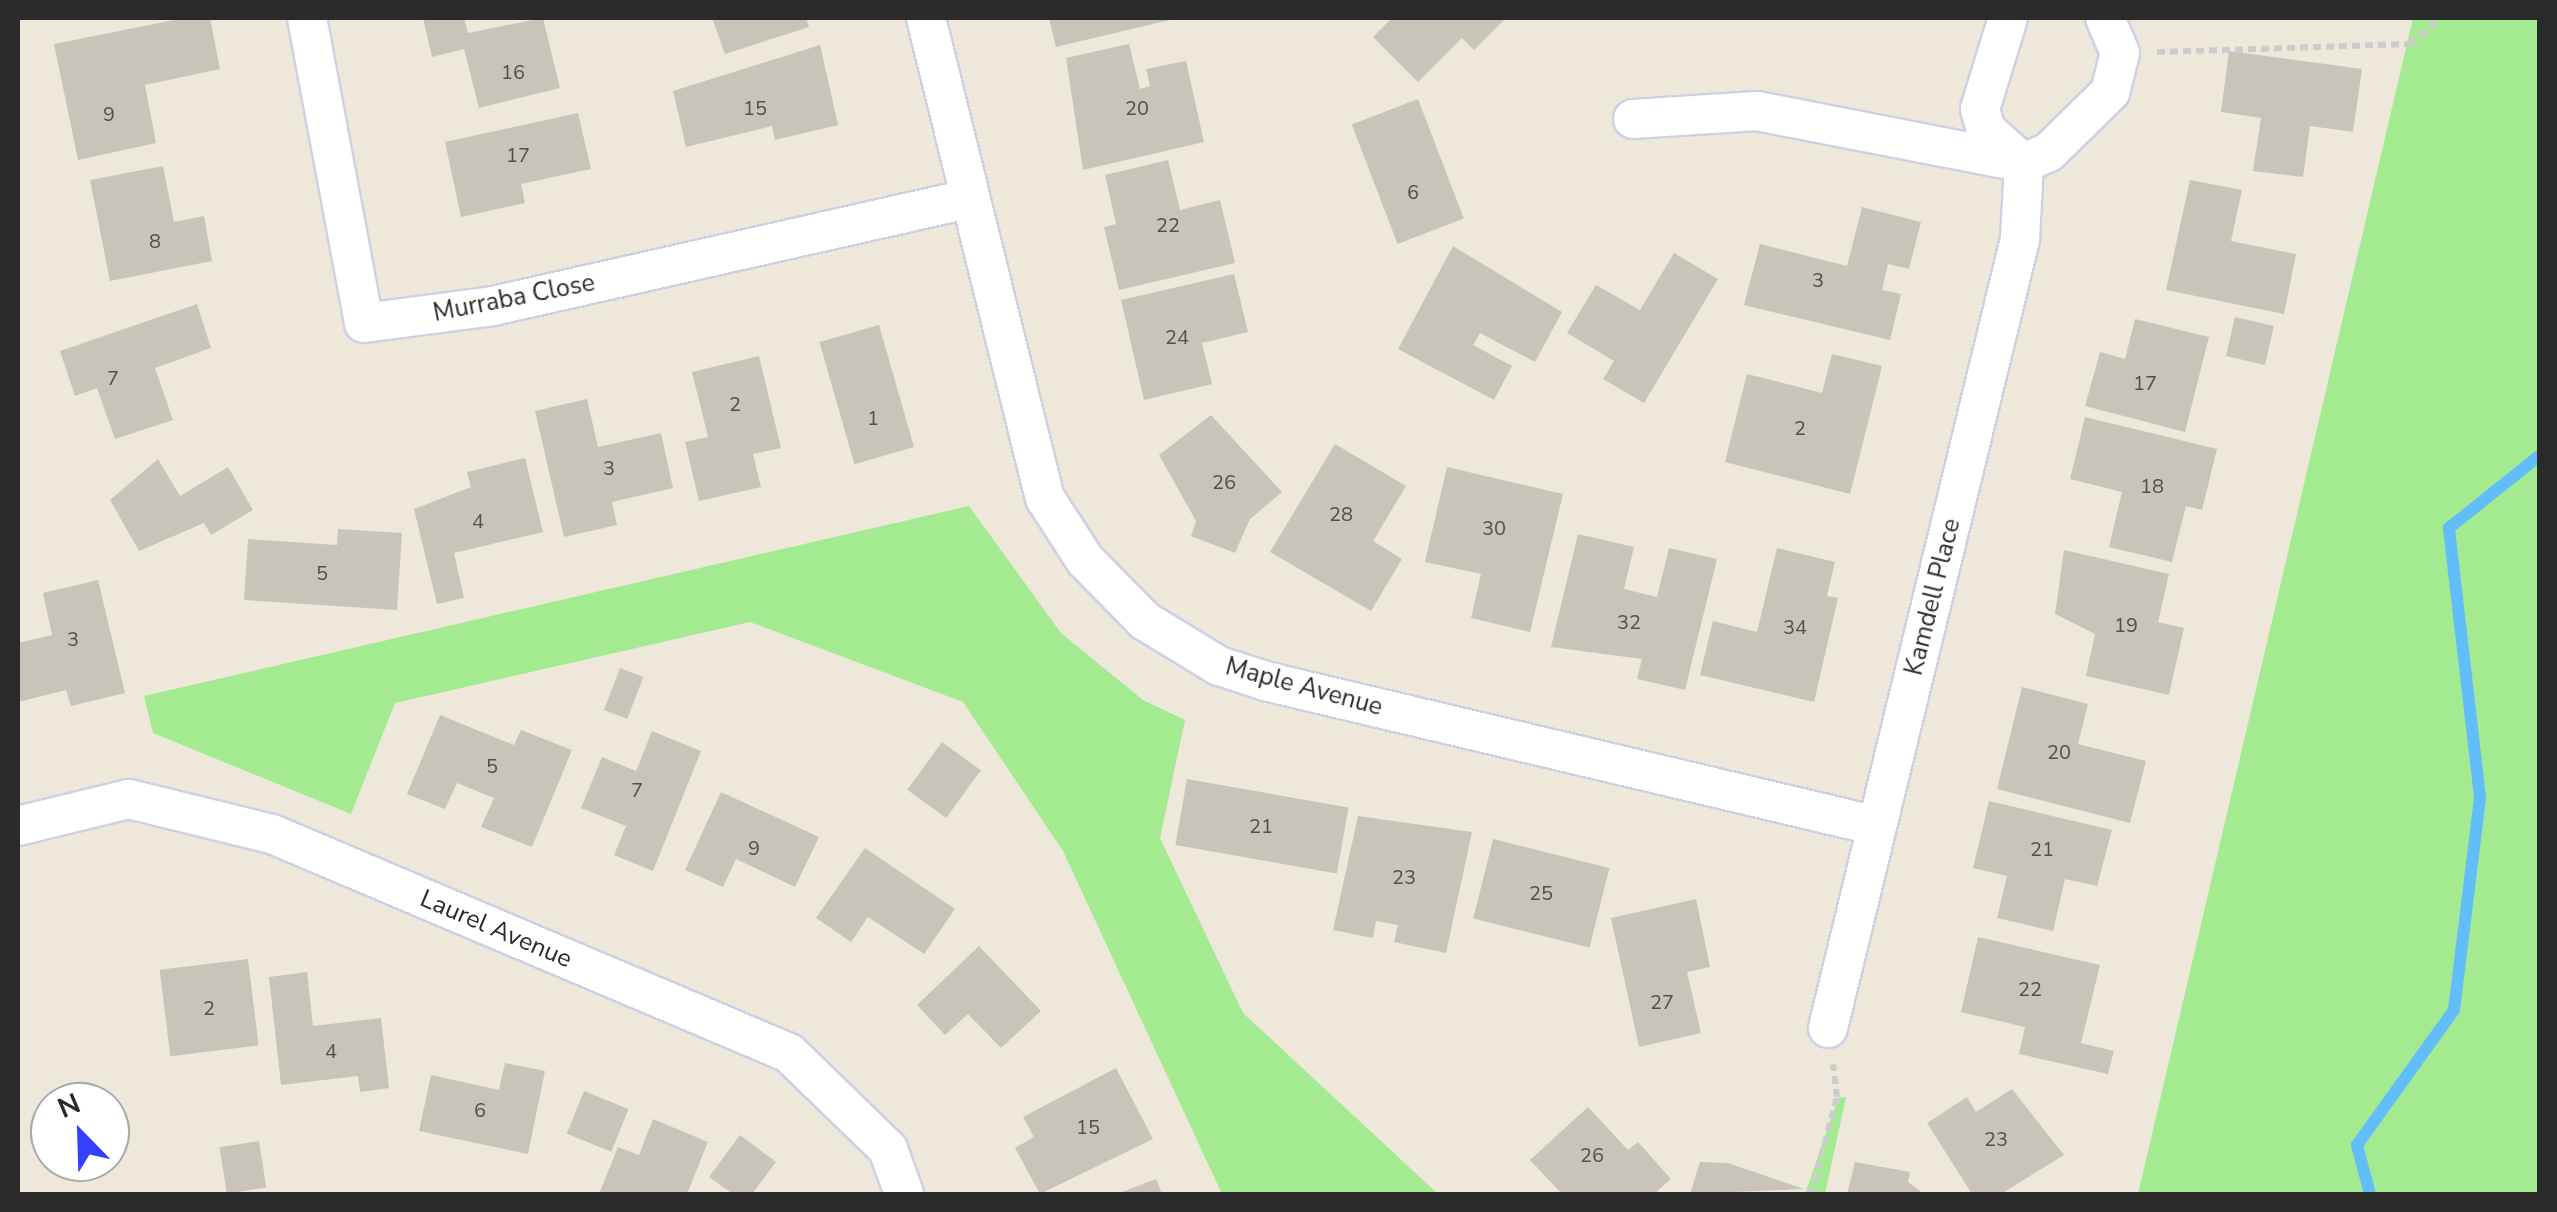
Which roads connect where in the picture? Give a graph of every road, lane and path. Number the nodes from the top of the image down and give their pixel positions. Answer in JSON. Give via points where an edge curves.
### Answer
{"nodes":[{"id":1,"x":308,"y":18,"type":"edge"},
{"id":2,"x":926,"y":18,"type":"edge"},
{"id":3,"x":2008,"y":18,"type":"edge"},
{"id":4,"x":2105,"y":18,"type":"edge"},
{"id":5,"x":2442,"y":18,"type":"edge"},
{"id":6,"x":2120,"y":52,"type":"junction"},
{"id":7,"x":1632,"y":119,"type":"dead end"},
{"id":8,"x":2024,"y":163,"type":"junction"},
{"id":9,"x":967,"y":199,"type":"junction"},
{"id":10,"x":18,"y":826,"type":"edge"},
{"id":11,"x":1877,"y":826,"type":"junction"},
{"id":12,"x":1828,"y":1028,"type":"joint"},
{"id":13,"x":904,"y":1194,"type":"edge"},
{"id":14,"x":1812,"y":1194,"type":"edge"}],
"edges":[{"from":1,"to":9,"type":"street","name":"Murraba Close","via":[[364,324],[493,306]]},
{"from":2,"to":9,"type":"street","name":"Maple Avenue"},
{"from":3,"to":8,"type":"street","via":[[1980,109],[1986,130]]},
{"from":4,"to":6,"type":"street"},
{"from":5,"to":6,"type":"path","via":[[2410,44]]},
{"from":6,"to":8,"type":"street","via":[[2110,92],[2049,152]]},
{"from":7,"to":8,"type":"street","via":[[1757,112]]},
{"from":8,"to":11,"type":"street","name":"Kamdell Place","via":[[2020,239]]},
{"from":9,"to":11,"type":"street","name":"Maple Avenue","via":[[1045,498],[1106,583],[1169,638],[1269,682]]},
{"from":10,"to":13,"type":"street","name":"Laurel Avenue","via":[[129,799],[272,834],[789,1053],[888,1149]]},
{"from":11,"to":12,"type":"street","name":"Kamdell Place"},
{"from":12,"to":14,"type":"path","via":[[1837,1097]]}]}
